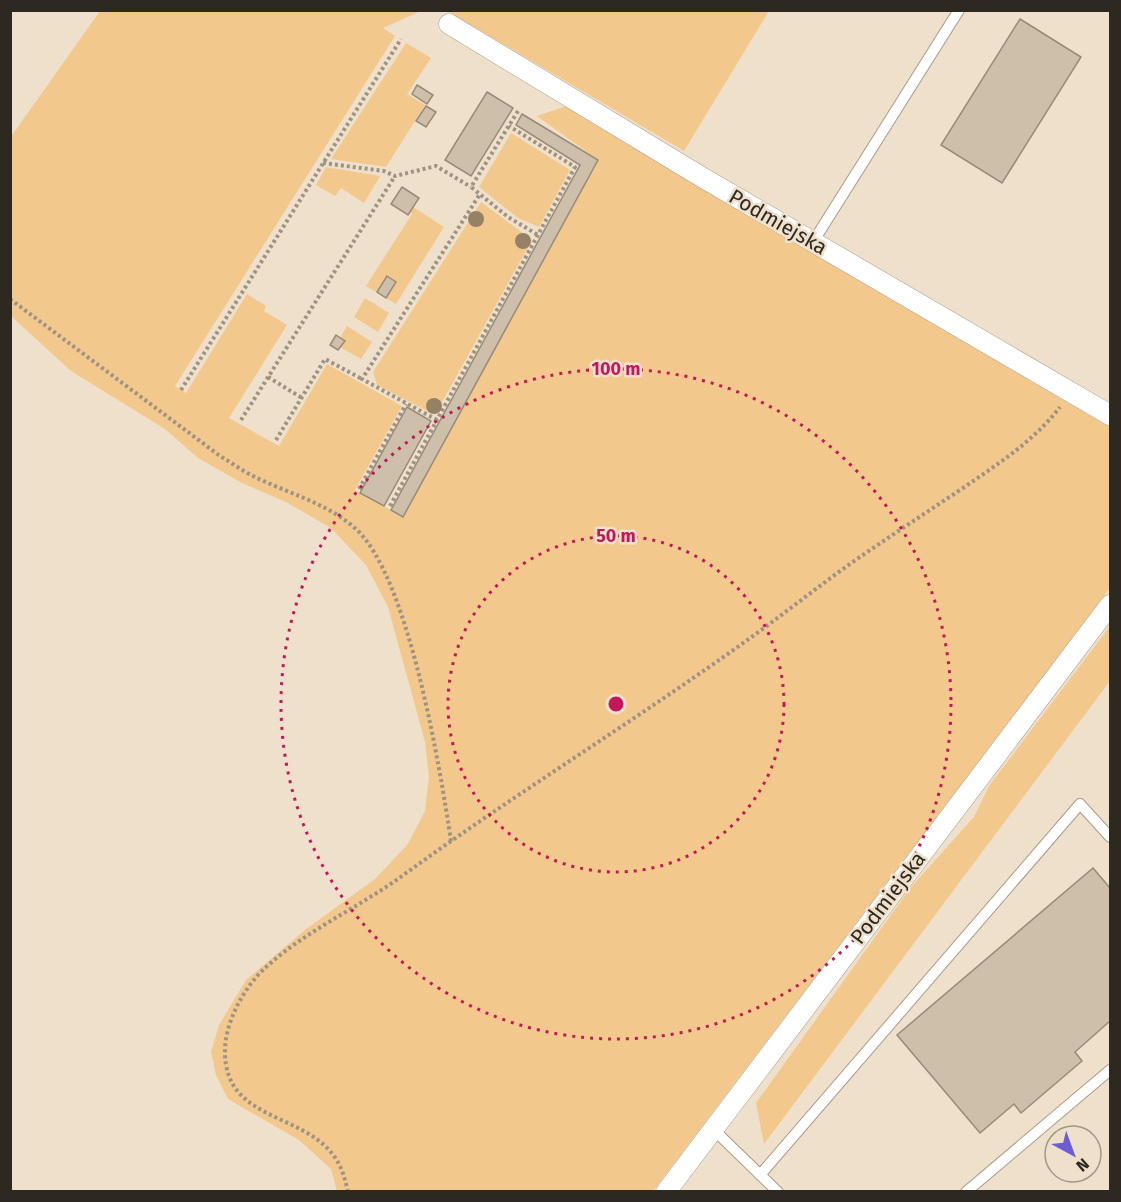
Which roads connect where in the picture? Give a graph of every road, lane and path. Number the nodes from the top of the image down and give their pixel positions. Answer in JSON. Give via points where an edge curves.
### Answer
{"nodes":[{"id":1,"x":959,"y":10,"type":"edge"},
{"id":2,"x":449,"y":24,"type":"dead end"},
{"id":3,"x":401,"y":39,"type":"dead end"},
{"id":4,"x":518,"y":111,"type":"dead end"},
{"id":5,"x":509,"y":126,"type":"junction"},
{"id":6,"x":323,"y":163,"type":"junction"},
{"id":7,"x":395,"y":176,"type":"junction"},
{"id":8,"x":471,"y":187,"type":"junction"},
{"id":9,"x":480,"y":194,"type":"junction"},
{"id":10,"x":538,"y":235,"type":"junction"},
{"id":11,"x":813,"y":242,"type":"junction"},
{"id":12,"x":10,"y":299,"type":"edge"},
{"id":13,"x":268,"y":377,"type":"junction"},
{"id":14,"x":362,"y":379,"type":"junction"},
{"id":15,"x":181,"y":390,"type":"dead end"},
{"id":16,"x":1071,"y":391,"type":"junction"},
{"id":17,"x":302,"y":398,"type":"junction"},
{"id":18,"x":406,"y":404,"type":"junction"},
{"id":19,"x":1110,"y":415,"type":"edge"},
{"id":20,"x":241,"y":420,"type":"dead end"},
{"id":21,"x":437,"y":420,"type":"junction"},
{"id":22,"x":276,"y":440,"type":"dead end"},
{"id":23,"x":359,"y":489,"type":"dead end"},
{"id":24,"x":390,"y":506,"type":"dead end"},
{"id":25,"x":1110,"y":605,"type":"edge"},
{"id":26,"x":1110,"y":837,"type":"edge"},
{"id":27,"x":451,"y":841,"type":"junction"},
{"id":28,"x":1110,"y":1071,"type":"edge"},
{"id":29,"x":713,"y":1129,"type":"junction"},
{"id":30,"x":760,"y":1175,"type":"junction"},
{"id":31,"x":348,"y":1191,"type":"edge"},
{"id":32,"x":666,"y":1191,"type":"edge"},
{"id":33,"x":778,"y":1191,"type":"edge"},
{"id":34,"x":966,"y":1191,"type":"edge"}],
"edges":[{"from":1,"to":11,"type":"lane"},
{"from":2,"to":11,"type":"street","name":"Podmiejska"},
{"from":3,"to":6,"type":"path"},
{"from":4,"to":5,"type":"path"},
{"from":5,"to":8,"type":"path"},
{"from":5,"to":10,"type":"path","via":[[575,167]]},
{"from":6,"to":7,"type":"path"},
{"from":6,"to":15,"type":"path"},
{"from":7,"to":8,"type":"path","via":[[436,166]]},
{"from":7,"to":13,"type":"path"},
{"from":8,"to":9,"type":"path"},
{"from":9,"to":10,"type":"path"},
{"from":9,"to":14,"type":"path"},
{"from":10,"to":21,"type":"path"},
{"from":11,"to":16,"type":"street","name":"Podmiejska"},
{"from":12,"to":27,"type":"path","via":[[220,456],[252,476],[300,494],[343,519],[364,537],[386,573],[407,636],[439,761]]},
{"from":13,"to":17,"type":"path"},
{"from":13,"to":20,"type":"path"},
{"from":14,"to":17,"type":"path","via":[[325,359]]},
{"from":14,"to":18,"type":"path"},
{"from":16,"to":19,"type":"street","name":"Podmiejska"},
{"from":16,"to":27,"type":"path","via":[[1058,411],[1020,449],[844,568],[738,647]]},
{"from":17,"to":22,"type":"path"},
{"from":18,"to":21,"type":"path"},
{"from":18,"to":23,"type":"path"},
{"from":21,"to":24,"type":"path"},
{"from":25,"to":29,"type":"street","name":"Podmiejska"},
{"from":26,"to":30,"type":"lane","via":[[1080,804]]},
{"from":27,"to":31,"type":"path","via":[[389,886],[292,946],[264,969],[247,989],[229,1033],[226,1064],[236,1092],[322,1143],[342,1169]]},
{"from":28,"to":34,"type":"lane"},
{"from":29,"to":30,"type":"lane"},
{"from":29,"to":32,"type":"street","name":"Podmiejska"},
{"from":30,"to":33,"type":"lane"}]}
